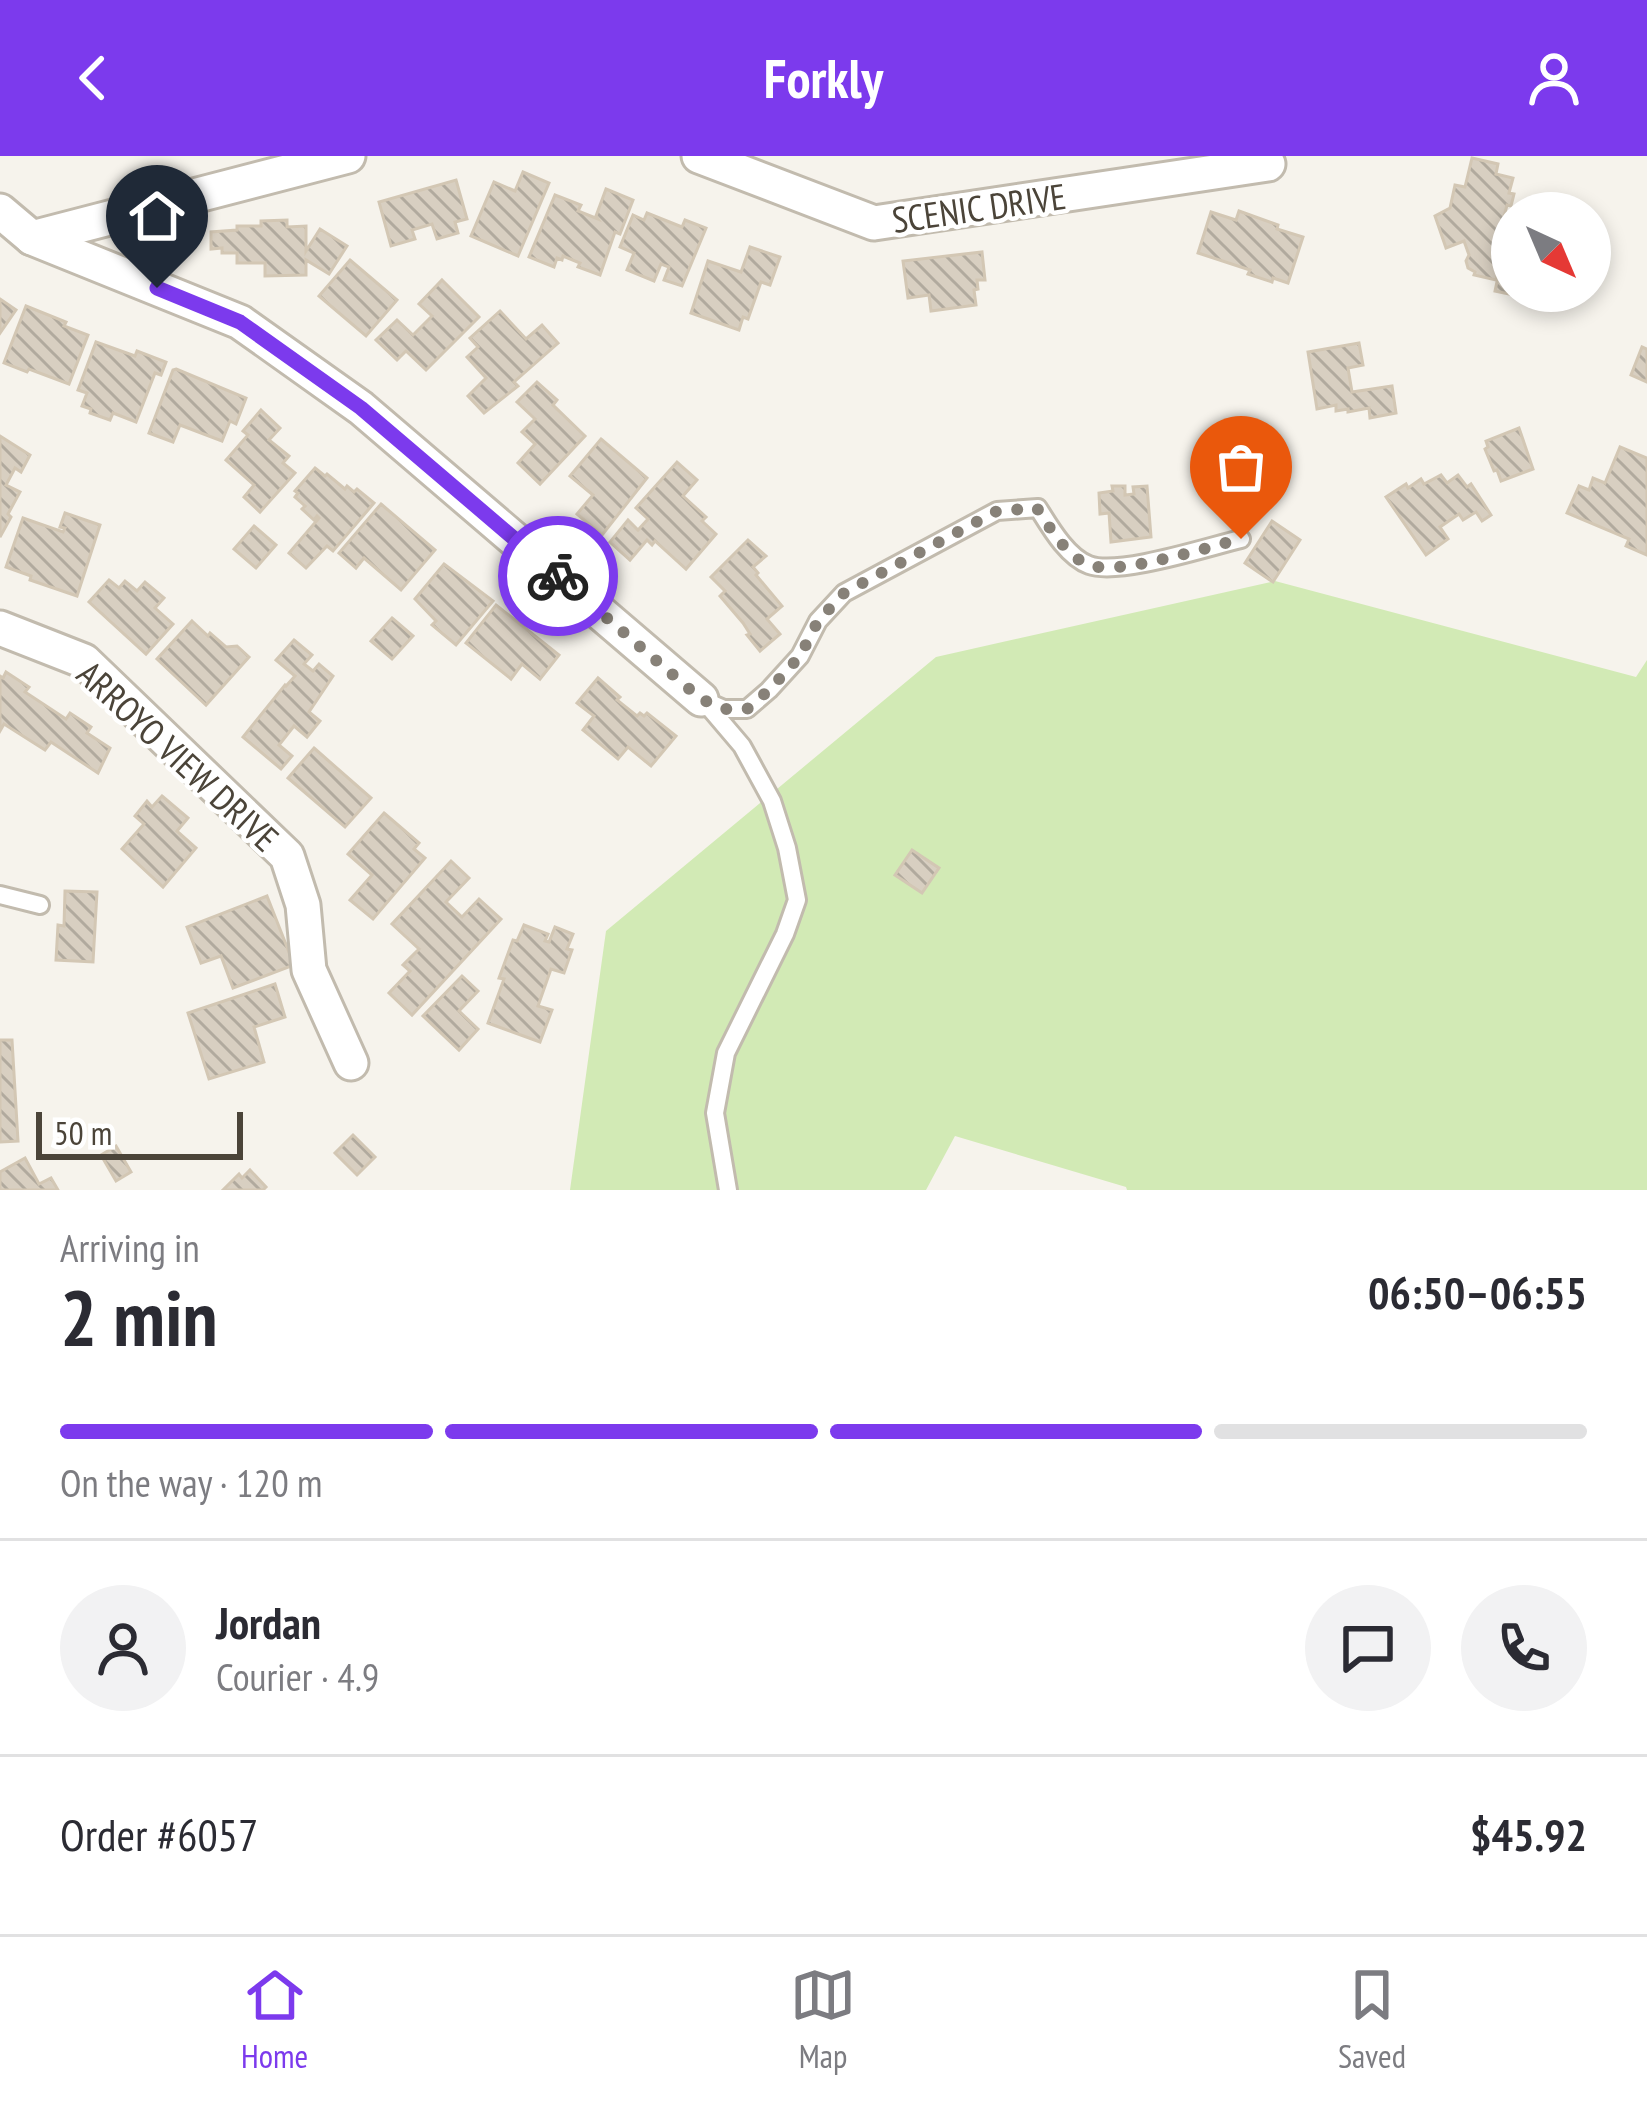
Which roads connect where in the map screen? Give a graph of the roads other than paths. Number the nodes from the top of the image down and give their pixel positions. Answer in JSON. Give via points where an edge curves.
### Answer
{"nodes":[{"id":1,"x":348,"y":156,"type":"edge"},
{"id":2,"x":699,"y":156,"type":"edge"},
{"id":3,"x":1268,"y":164,"type":"dead end"},
{"id":4,"x":0,"y":212,"type":"edge"},
{"id":5,"x":32,"y":238,"type":"junction"},
{"id":6,"x":1241,"y":539,"type":"dead end"},
{"id":7,"x":0,"y":628,"type":"edge"},
{"id":8,"x":702,"y":700,"type":"junction"},
{"id":9,"x":0,"y":895,"type":"edge"},
{"id":10,"x":40,"y":904,"type":"dead end"},
{"id":11,"x":351,"y":1063,"type":"dead end"},
{"id":12,"x":728,"y":1190,"type":"edge"}],
"edges":[{"from":1,"to":5,"type":"street"},
{"from":2,"to":3,"type":"street","name":"SCENIC DRIVE","via":[[874,223]]},
{"from":4,"to":5,"type":"street"},
{"from":5,"to":8,"type":"street","via":[[240,322],[361,408]]},
{"from":6,"to":8,"type":"lane","via":[[1118,568],[1088,565],[1037,508],[997,511],[844,593],[800,656],[747,709]]},
{"from":7,"to":11,"type":"street","name":"ARROYO VIEW DRIVE","via":[[84,661],[287,856],[303,905],[309,970]]},
{"from":8,"to":12,"type":"lane","via":[[742,746],[772,801],[797,900],[726,1054],[716,1113]]},
{"from":9,"to":10,"type":"lane"}]}
